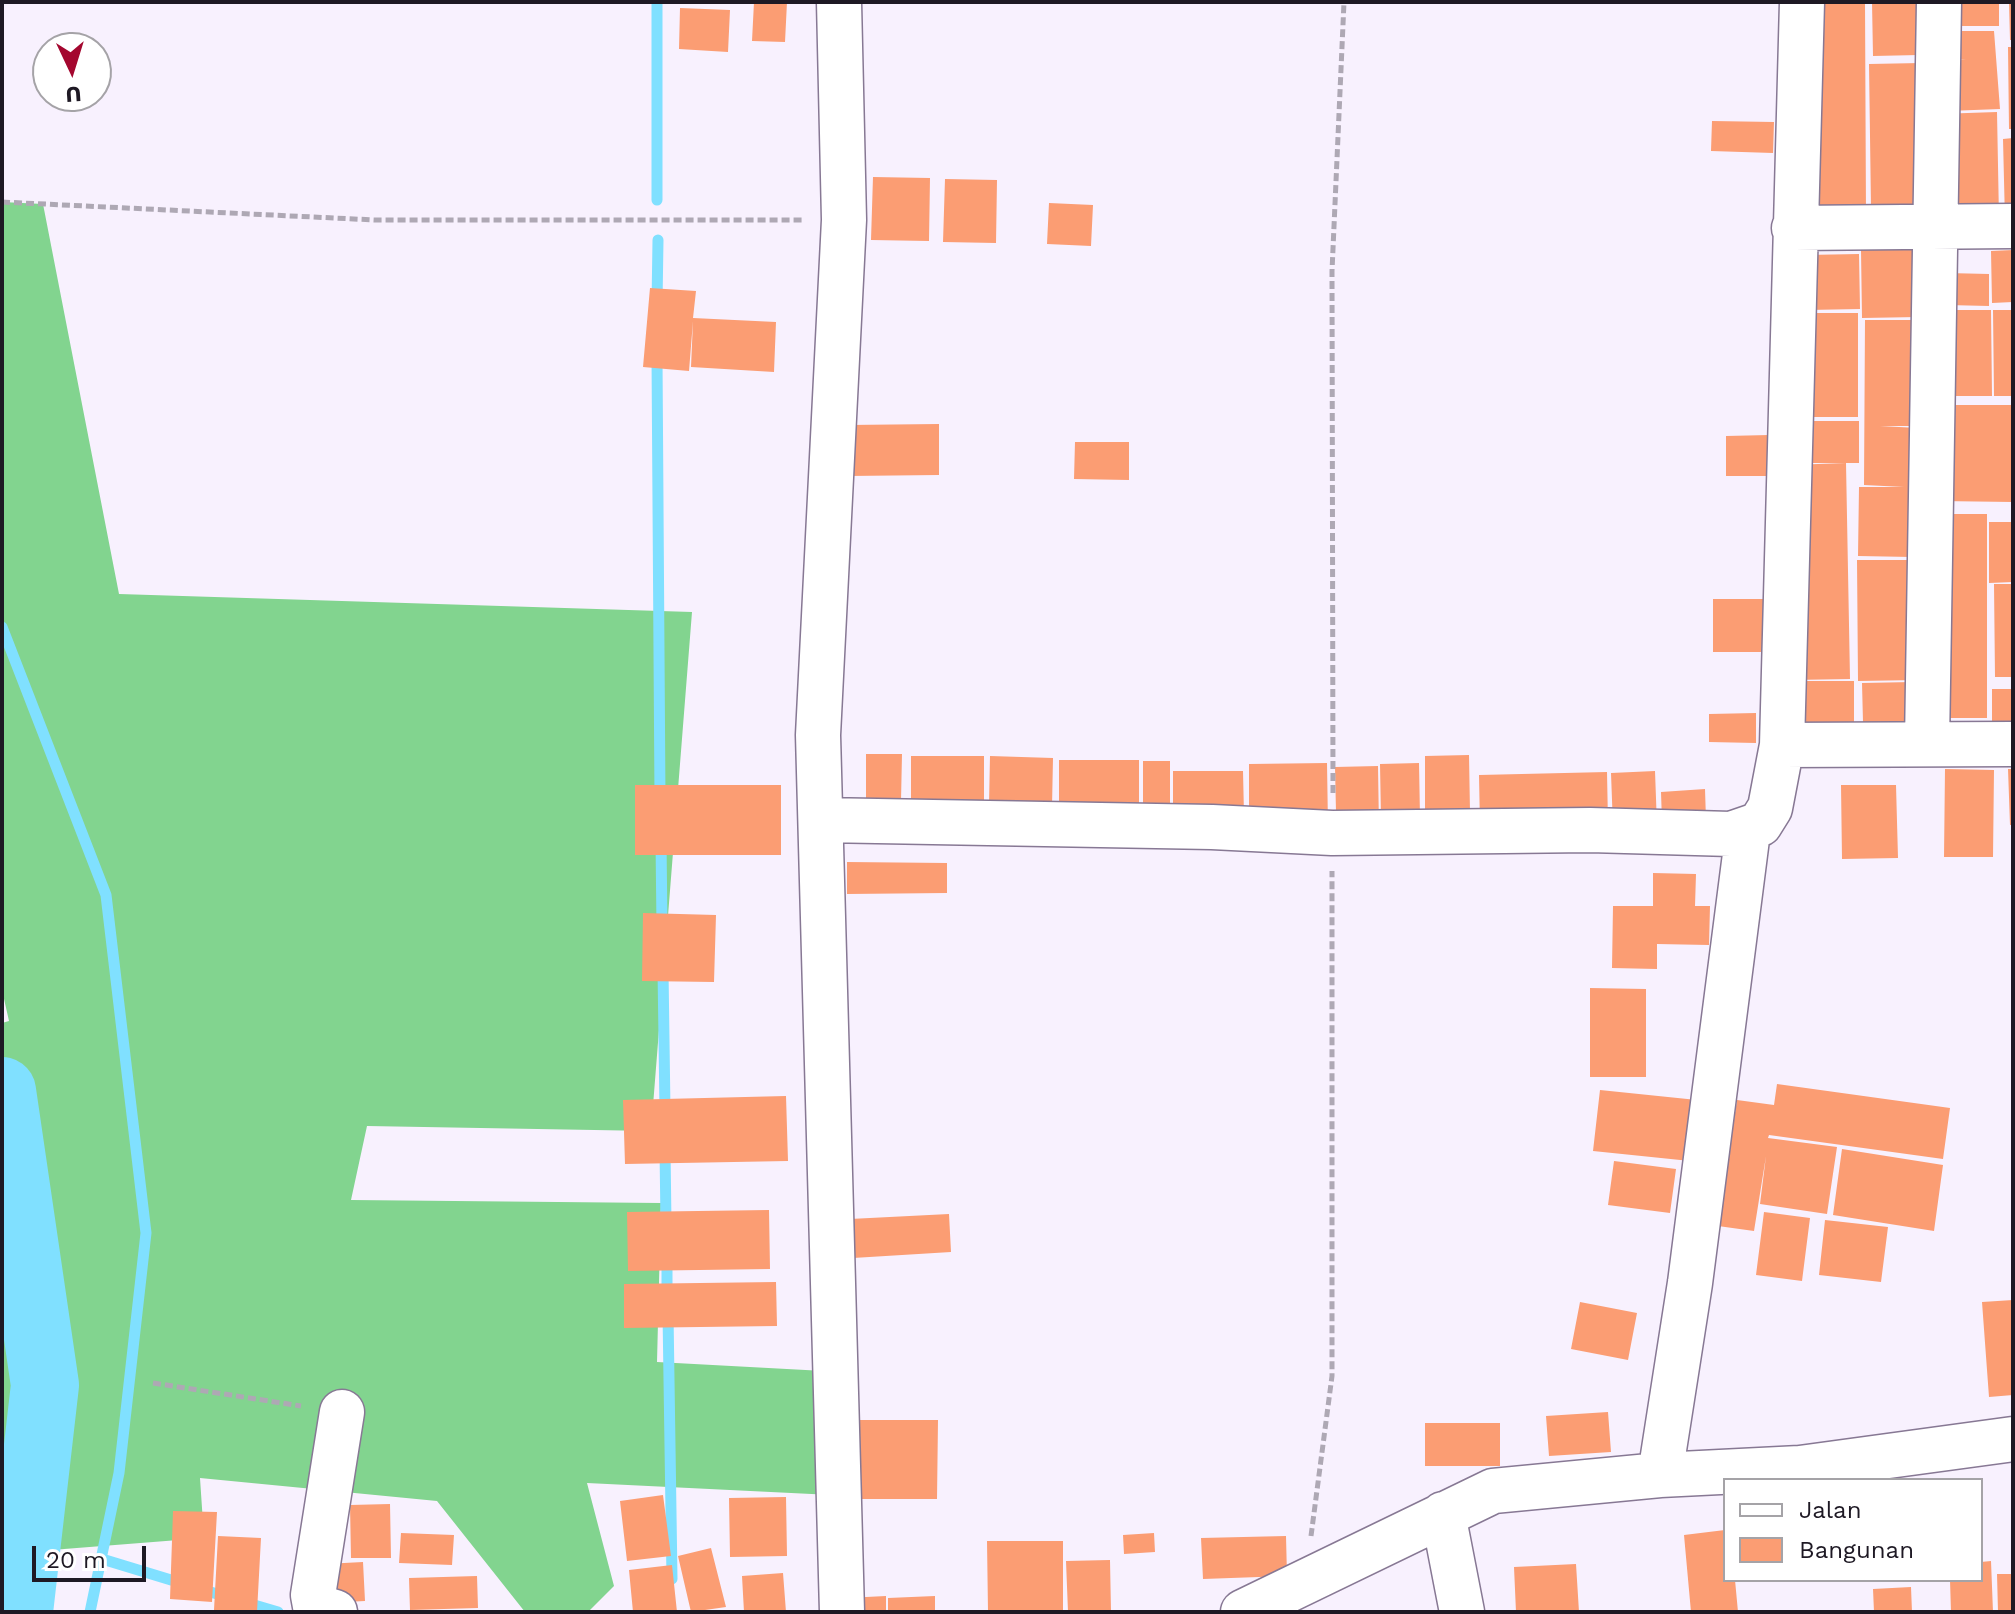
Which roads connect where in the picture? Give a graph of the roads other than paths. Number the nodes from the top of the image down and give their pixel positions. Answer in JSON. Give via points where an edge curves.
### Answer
{"nodes":[{"id":1,"x":839,"y":2,"type":"edge"},
{"id":2,"x":1802,"y":2,"type":"edge"},
{"id":3,"x":1939,"y":2,"type":"edge"},
{"id":4,"x":1937,"y":226,"type":"junction"},
{"id":5,"x":2013,"y":226,"type":"edge"},
{"id":6,"x":1794,"y":228,"type":"junction"},
{"id":7,"x":1927,"y":743,"type":"junction"},
{"id":8,"x":2013,"y":744,"type":"edge"},
{"id":9,"x":1782,"y":745,"type":"junction"},
{"id":10,"x":821,"y":820,"type":"junction"},
{"id":11,"x":1748,"y":831,"type":"junction"},
{"id":12,"x":342,"y":1412,"type":"road end"},
{"id":13,"x":2013,"y":1439,"type":"edge"},
{"id":14,"x":1660,"y":1475,"type":"junction"},
{"id":15,"x":1443,"y":1514,"type":"junction"},
{"id":16,"x":335,"y":1612,"type":"edge"},
{"id":17,"x":842,"y":1612,"type":"edge"},
{"id":18,"x":1243,"y":1612,"type":"edge"},
{"id":19,"x":1462,"y":1612,"type":"edge"}],
"edges":[{"from":1,"to":10,"type":"street","via":[[844,220],[818,735]]},
{"from":2,"to":6,"type":"street"},
{"from":3,"to":4,"type":"street"},
{"from":4,"to":5,"type":"street"},
{"from":4,"to":6,"type":"street"},
{"from":4,"to":7,"type":"street"},
{"from":6,"to":9,"type":"street"},
{"from":7,"to":8,"type":"street"},
{"from":7,"to":9,"type":"street"},
{"from":9,"to":11,"type":"street","via":[[1770,808]]},
{"from":10,"to":11,"type":"street","via":[[1332,833]]},
{"from":10,"to":17,"type":"street"},
{"from":11,"to":14,"type":"street"},
{"from":12,"to":16,"type":"street","via":[[313,1595],[315,1606]]},
{"from":13,"to":14,"type":"street","via":[[1800,1468]]},
{"from":14,"to":15,"type":"street","via":[[1493,1491]]},
{"from":15,"to":18,"type":"street"},
{"from":15,"to":19,"type":"street"}]}
